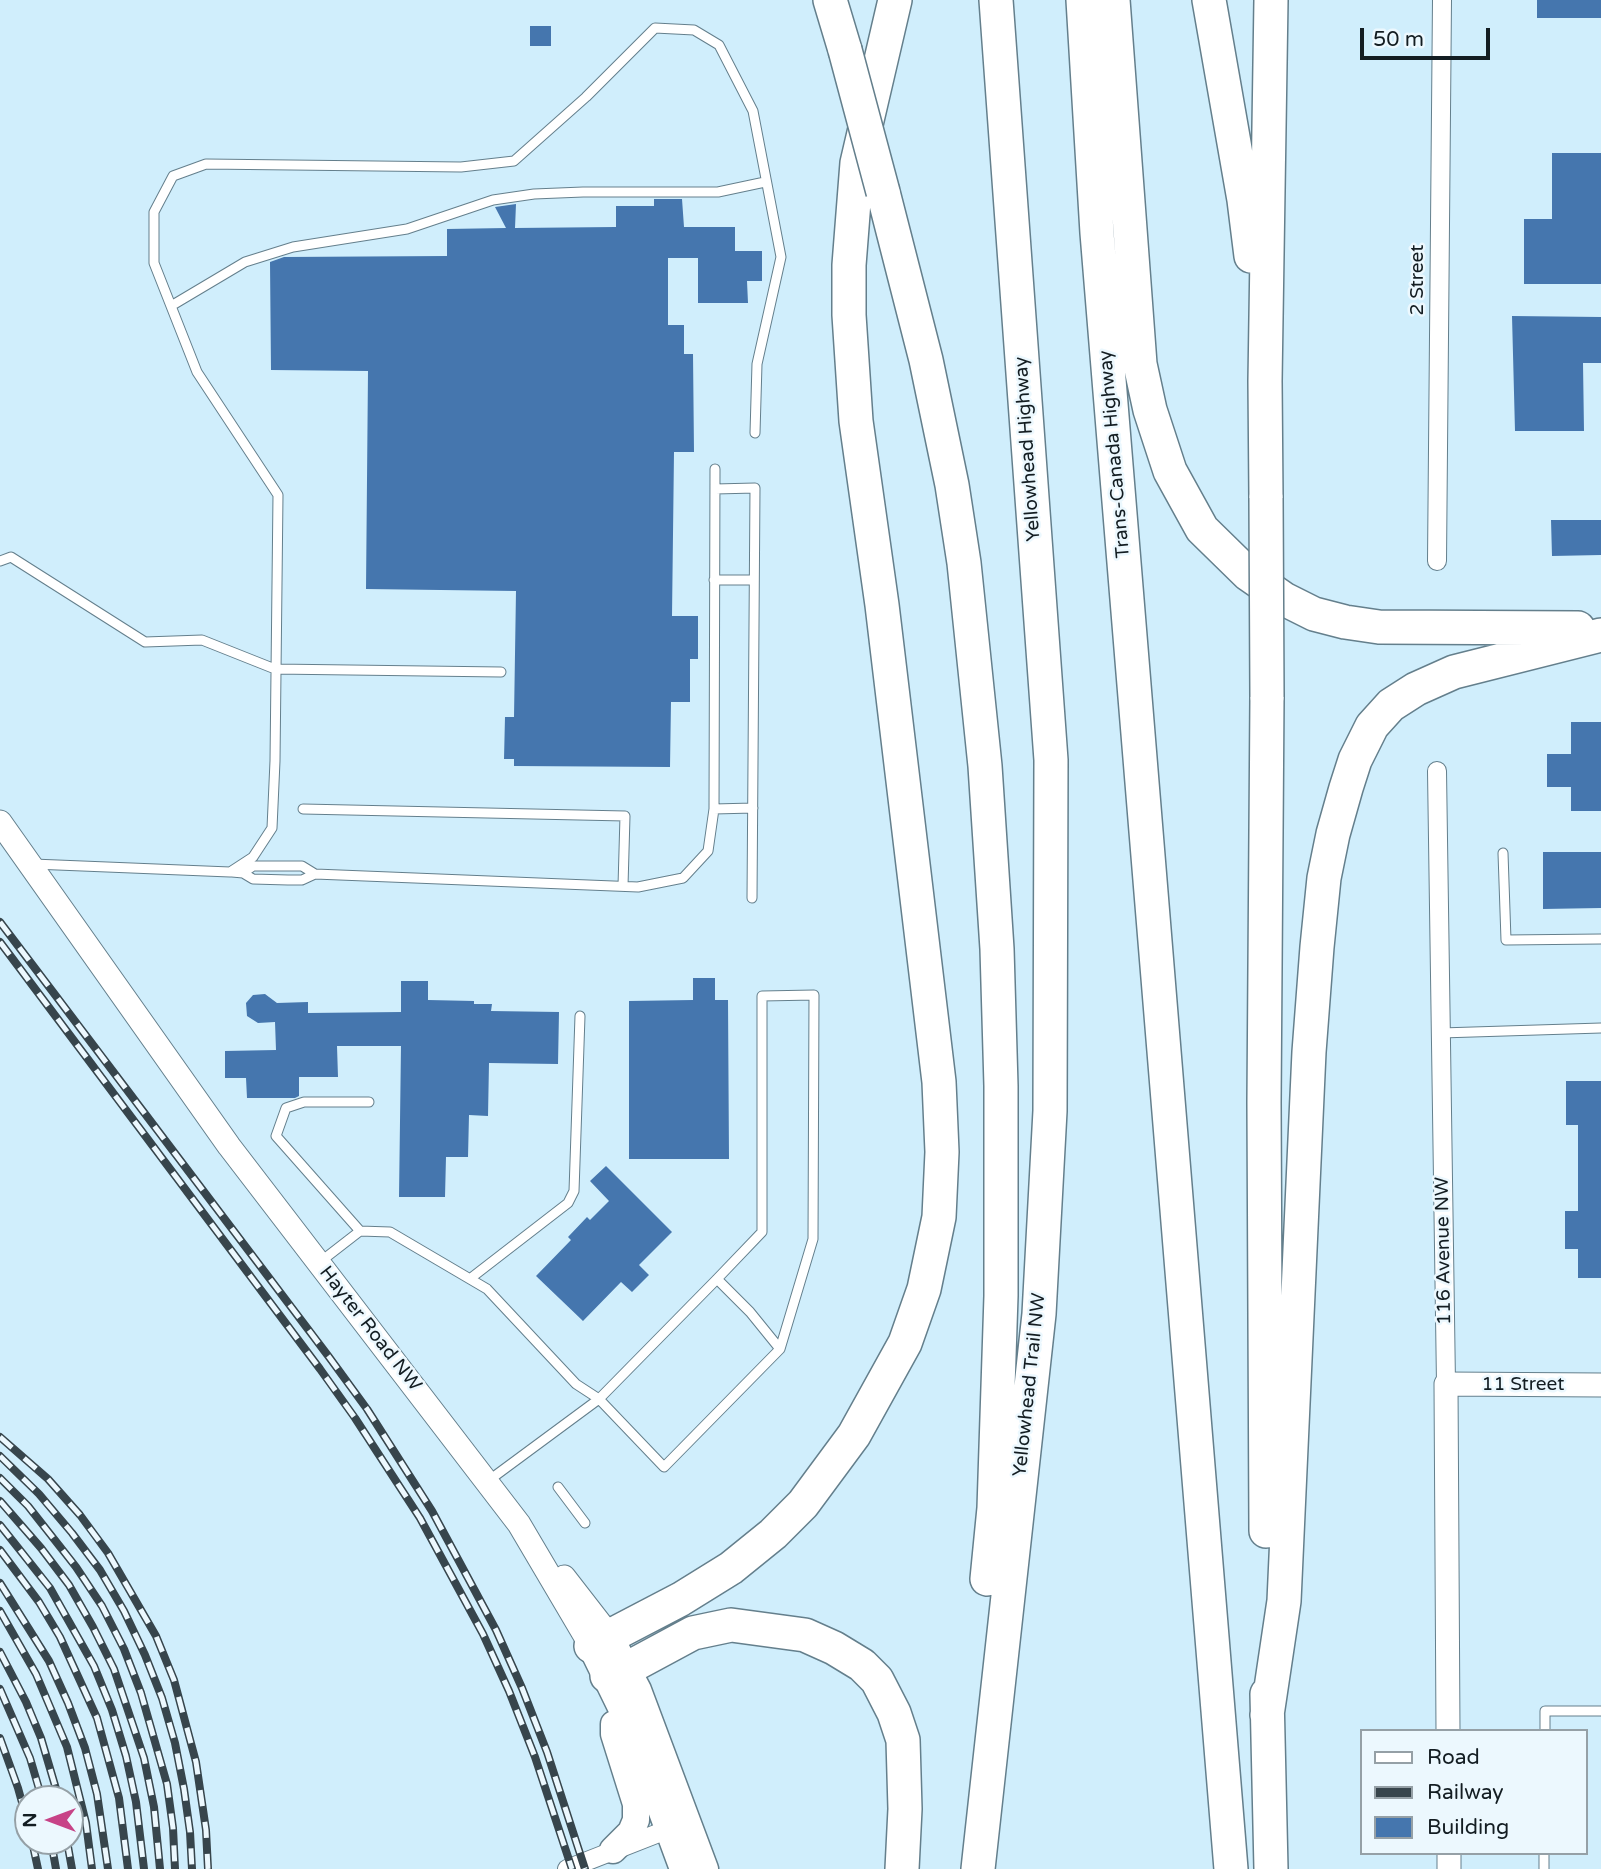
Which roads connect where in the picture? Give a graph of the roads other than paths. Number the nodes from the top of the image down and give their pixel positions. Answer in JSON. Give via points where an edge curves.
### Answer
{"nodes":[{"id":1,"x":830,"y":0,"type":"edge"},
{"id":2,"x":839,"y":0,"type":"edge"},
{"id":3,"x":895,"y":0,"type":"edge"},
{"id":4,"x":996,"y":0,"type":"edge"},
{"id":5,"x":1083,"y":0,"type":"edge"},
{"id":6,"x":1113,"y":0,"type":"edge"},
{"id":7,"x":1209,"y":0,"type":"edge"},
{"id":8,"x":1271,"y":0,"type":"edge"},
{"id":9,"x":1442,"y":0,"type":"edge"},
{"id":10,"x":845,"y":50,"type":"junction"},
{"id":11,"x":765,"y":183,"type":"junction"},
{"id":12,"x":171,"y":306,"type":"junction"},
{"id":13,"x":1265,"y":381,"type":"junction"},
{"id":14,"x":755,"y":433,"type":"dead end"},
{"id":15,"x":715,"y":468,"type":"dead end"},
{"id":16,"x":715,"y":489,"type":"junction"},
{"id":17,"x":0,"y":561,"type":"edge"},
{"id":18,"x":1437,"y":561,"type":"dead end"},
{"id":19,"x":714,"y":580,"type":"junction"},
{"id":20,"x":754,"y":580,"type":"junction"},
{"id":21,"x":1601,"y":629,"type":"edge"},
{"id":22,"x":1601,"y":635,"type":"edge"},
{"id":23,"x":275,"y":668,"type":"junction"},
{"id":24,"x":501,"y":672,"type":"dead end"},
{"id":25,"x":1437,"y":771,"type":"dead end"},
{"id":26,"x":752,"y":808,"type":"junction"},
{"id":27,"x":303,"y":809,"type":"dead end"},
{"id":28,"x":714,"y":809,"type":"junction"},
{"id":29,"x":0,"y":822,"type":"edge"},
{"id":30,"x":1503,"y":853,"type":"dead end"},
{"id":31,"x":32,"y":864,"type":"junction"},
{"id":32,"x":230,"y":872,"type":"junction"},
{"id":33,"x":243,"y":873,"type":"junction"},
{"id":34,"x":315,"y":874,"type":"junction"},
{"id":35,"x":623,"y":886,"type":"junction"},
{"id":36,"x":752,"y":898,"type":"dead end"},
{"id":37,"x":1049,"y":898,"type":"joint"},
{"id":38,"x":1601,"y":939,"type":"edge"},
{"id":39,"x":580,"y":1016,"type":"dead end"},
{"id":40,"x":1601,"y":1028,"type":"edge"},
{"id":41,"x":1441,"y":1033,"type":"junction"},
{"id":42,"x":369,"y":1102,"type":"dead end"},
{"id":43,"x":360,"y":1231,"type":"junction"},
{"id":44,"x":319,"y":1263,"type":"junction"},
{"id":45,"x":471,"y":1278,"type":"junction"},
{"id":46,"x":717,"y":1279,"type":"junction"},
{"id":47,"x":780,"y":1349,"type":"junction"},
{"id":48,"x":1446,"y":1384,"type":"junction"},
{"id":49,"x":1601,"y":1385,"type":"edge"},
{"id":50,"x":599,"y":1399,"type":"junction"},
{"id":51,"x":486,"y":1482,"type":"junction"},
{"id":52,"x":558,"y":1487,"type":"dead end"},
{"id":53,"x":585,"y":1523,"type":"dead end"},
{"id":54,"x":600,"y":1641,"type":"junction"},
{"id":55,"x":616,"y":1678,"type":"junction"},
{"id":56,"x":1601,"y":1712,"type":"edge"},
{"id":57,"x":1267,"y":1716,"type":"junction"},
{"id":58,"x":1448,"y":1729,"type":"edge"},
{"id":59,"x":1545,"y":1729,"type":"edge"},
{"id":60,"x":679,"y":1825,"type":"junction"},
{"id":61,"x":613,"y":1850,"type":"junction"},
{"id":62,"x":695,"y":1868,"type":"edge"},
{"id":63,"x":566,"y":1869,"type":"edge"},
{"id":64,"x":902,"y":1869,"type":"edge"},
{"id":65,"x":970,"y":1869,"type":"edge"},
{"id":66,"x":978,"y":1869,"type":"edge"},
{"id":67,"x":1231,"y":1869,"type":"edge"},
{"id":68,"x":1271,"y":1869,"type":"edge"}],
"edges":[{"from":1,"to":10,"type":"highway"},
{"from":2,"to":10,"type":"highway"},
{"from":3,"to":54,"type":"highway","via":[[857,163],[849,315],[856,421],[939,1082],[939,1217],[924,1289],[905,1343],[854,1435],[803,1504],[731,1568]]},
{"from":4,"to":37,"type":"highway","name":"Yellowhead Highway","via":[[1051,760]]},
{"from":5,"to":67,"type":"highway","name":"Trans-Canada Highway","via":[[1098,247]]},
{"from":6,"to":21,"type":"highway","via":[[1140,365],[1170,471],[1202,529],[1248,574],[1284,599],[1345,622],[1379,627]]},
{"from":7,"to":13,"type":"highway","via":[[1244,200]]},
{"from":8,"to":13,"type":"highway"},
{"from":9,"to":18,"type":"street","name":"2 Street"},
{"from":10,"to":65,"type":"highway","bridge":true,"via":[[926,360],[952,485],[982,741],[997,949],[1001,1310],[994,1508],[972,1744]]},
{"from":11,"to":12,"type":"lane","via":[[718,192],[583,192],[493,200],[407,229],[293,247],[245,262]]},
{"from":11,"to":12,"type":"lane","via":[[752,111],[719,45],[694,30],[656,28],[514,161],[461,167],[206,164],[173,176],[153,212],[154,263]]},
{"from":11,"to":14,"type":"lane","via":[[781,257],[757,364]]},
{"from":12,"to":23,"type":"lane","via":[[197,372],[278,495]]},
{"from":13,"to":57,"type":"highway","bridge":true},
{"from":15,"to":16,"type":"lane"},
{"from":16,"to":19,"type":"lane"},
{"from":16,"to":20,"type":"lane","via":[[755,488]]},
{"from":17,"to":23,"type":"lane","via":[[11,557],[145,642],[202,640]]},
{"from":19,"to":20,"type":"lane"},
{"from":19,"to":28,"type":"lane"},
{"from":20,"to":26,"type":"lane"},
{"from":22,"to":57,"type":"highway","via":[[1454,672],[1416,689],[1391,705],[1372,726],[1346,788],[1324,878],[1317,947],[1284,1601]]},
{"from":23,"to":24,"type":"lane"},
{"from":23,"to":32,"type":"lane","via":[[272,828],[253,857]]},
{"from":25,"to":41,"type":"street","name":"116 Avenue NW"},
{"from":26,"to":28,"type":"lane"},
{"from":26,"to":36,"type":"lane"},
{"from":27,"to":35,"type":"lane","via":[[625,816]]},
{"from":28,"to":35,"type":"lane","via":[[708,850],[683,878]]},
{"from":29,"to":31,"type":"street","name":"Hayter Road NW"},
{"from":30,"to":38,"type":"lane","via":[[1506,940]]},
{"from":31,"to":32,"type":"lane"},
{"from":31,"to":44,"type":"street","name":"Hayter Road NW","via":[[229,1146]]},
{"from":32,"to":33,"type":"lane"},
{"from":33,"to":34,"type":"lane","via":[[253,880],[302,880]]},
{"from":33,"to":34,"type":"lane","via":[[253,866],[302,866]]},
{"from":34,"to":35,"type":"lane"},
{"from":37,"to":66,"type":"highway","name":"Yellowhead Trail NW","via":[[1050,1111],[1039,1314]]},
{"from":39,"to":45,"type":"lane","via":[[574,1191],[568,1203]]},
{"from":40,"to":41,"type":"lane"},
{"from":41,"to":48,"type":"street","name":"116 Avenue NW"},
{"from":42,"to":43,"type":"lane","via":[[304,1102],[286,1108],[276,1136]]},
{"from":43,"to":44,"type":"lane"},
{"from":43,"to":45,"type":"lane","via":[[390,1232]]},
{"from":44,"to":51,"type":"street","name":"Hayter Road NW"},
{"from":45,"to":50,"type":"lane","via":[[487,1289],[576,1384]]},
{"from":46,"to":47,"type":"lane"},
{"from":46,"to":47,"type":"lane","via":[[762,1232],[762,996],[814,995],[813,1239]]},
{"from":46,"to":50,"type":"lane"},
{"from":47,"to":50,"type":"lane","via":[[664,1467]]},
{"from":48,"to":49,"type":"street","name":"11 Street"},
{"from":48,"to":58,"type":"street","name":"116 Avenue NW"},
{"from":50,"to":51,"type":"lane"},
{"from":51,"to":54,"type":"street","name":"Hayter Road NW","via":[[530,1542],[573,1586]]},
{"from":52,"to":53,"type":"lane"},
{"from":54,"to":55,"type":"main road"},
{"from":55,"to":60,"type":"main road"},
{"from":55,"to":61,"type":"main road","via":[[614,1734],[634,1795],[636,1820]]},
{"from":55,"to":64,"type":"highway","via":[[693,1633],[731,1625],[805,1635],[862,1665],[877,1680],[903,1740]]},
{"from":56,"to":59,"type":"lane","via":[[1545,1712]]},
{"from":57,"to":68,"type":"highway"},
{"from":60,"to":61,"type":"street"},
{"from":60,"to":62,"type":"main road"},
{"from":61,"to":63,"type":"street"}]}
